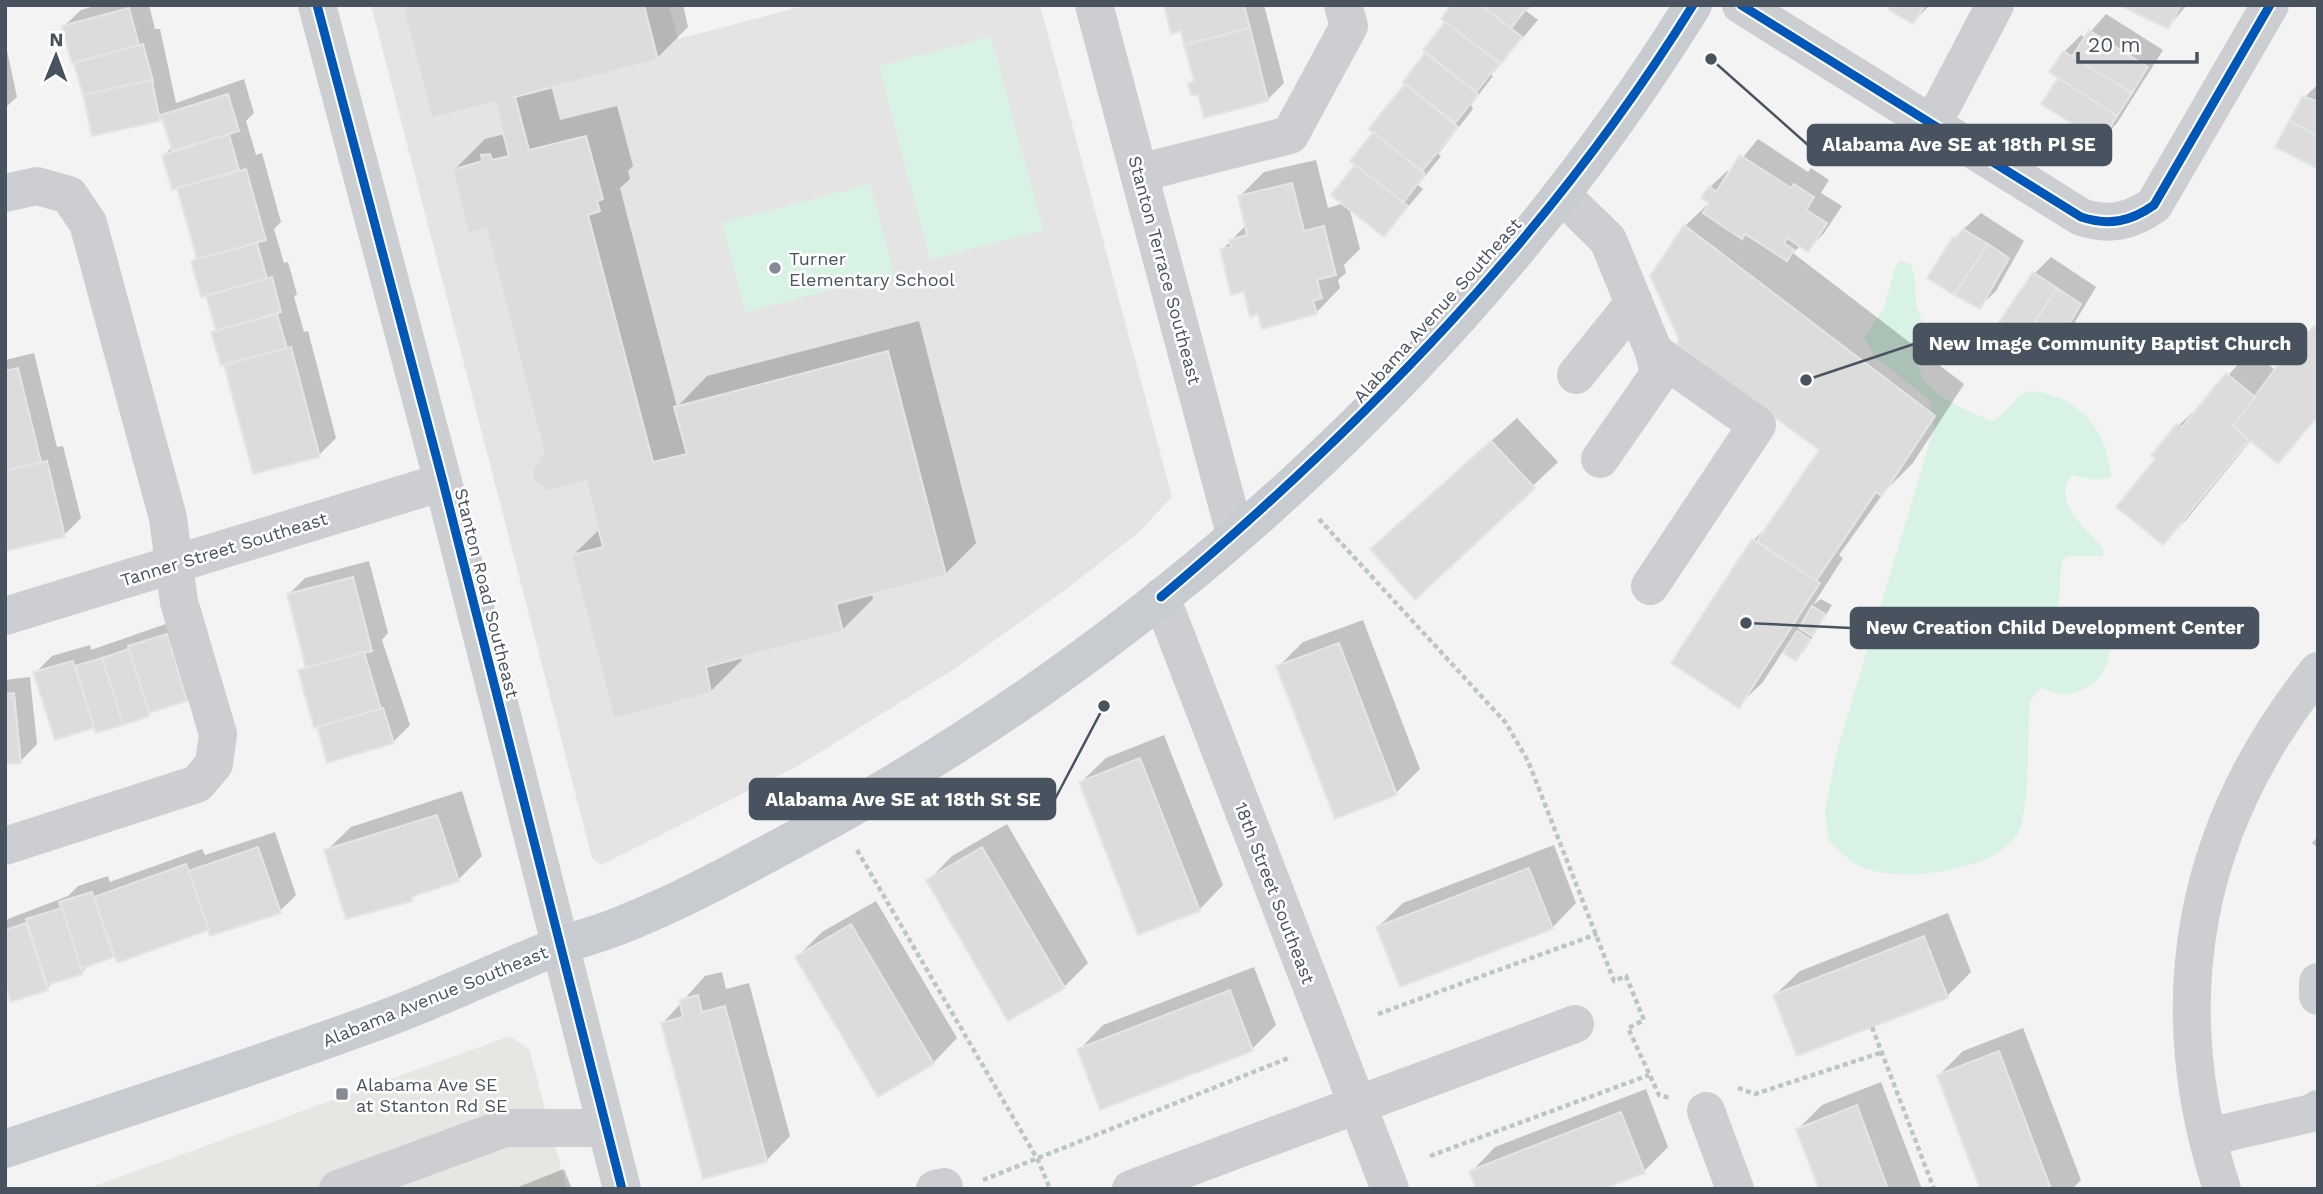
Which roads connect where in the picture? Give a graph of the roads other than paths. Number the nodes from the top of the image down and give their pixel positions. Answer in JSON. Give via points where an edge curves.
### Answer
{"nodes":[{"id":1,"x":317,"y":5,"type":"edge"},
{"id":2,"x":1094,"y":5,"type":"edge"},
{"id":3,"x":1343,"y":5,"type":"edge"},
{"id":4,"x":1693,"y":5,"type":"edge"},
{"id":5,"x":1741,"y":5,"type":"edge"},
{"id":6,"x":1995,"y":5,"type":"edge"},
{"id":7,"x":2270,"y":5,"type":"edge"},
{"id":8,"x":1932,"y":125,"type":"junction"},
{"id":9,"x":1139,"y":173,"type":"junction"},
{"id":10,"x":5,"y":193,"type":"edge"},
{"id":11,"x":1561,"y":194,"type":"junction"},
{"id":12,"x":1634,"y":303,"type":"junction"},
{"id":13,"x":1654,"y":352,"type":"junction"},
{"id":14,"x":1576,"y":375,"type":"dead end"},
{"id":15,"x":1600,"y":459,"type":"dead end"},
{"id":16,"x":443,"y":482,"type":"junction"},
{"id":17,"x":1236,"y":534,"type":"junction"},
{"id":18,"x":175,"y":563,"type":"junction"},
{"id":19,"x":1650,"y":586,"type":"dead end"},
{"id":20,"x":1160,"y":597,"type":"junction"},
{"id":21,"x":5,"y":616,"type":"edge"},
{"id":22,"x":2318,"y":671,"type":"edge"},
{"id":23,"x":5,"y":846,"type":"edge"},
{"id":24,"x":560,"y":946,"type":"junction"},
{"id":25,"x":2318,"y":982,"type":"edge"},
{"id":26,"x":2318,"y":996,"type":"edge"},
{"id":27,"x":1576,"y":1024,"type":"dead end"},
{"id":28,"x":1358,"y":1105,"type":"junction"},
{"id":29,"x":1689,"y":1105,"type":"road end"},
{"id":30,"x":2318,"y":1109,"type":"edge"},
{"id":31,"x":606,"y":1128,"type":"junction"},
{"id":32,"x":2208,"y":1137,"type":"junction"},
{"id":33,"x":5,"y":1149,"type":"edge"},
{"id":34,"x":338,"y":1189,"type":"edge"},
{"id":35,"x":622,"y":1189,"type":"edge"},
{"id":36,"x":1131,"y":1189,"type":"edge"},
{"id":37,"x":1390,"y":1189,"type":"edge"},
{"id":38,"x":1735,"y":1189,"type":"edge"},
{"id":39,"x":2222,"y":1189,"type":"edge"}],
"edges":[{"from":1,"to":16,"type":"street","name":"Stanton Road Southeast"},
{"from":2,"to":9,"type":"street","name":"Stanton Terrace Southeast"},
{"from":3,"to":9,"type":"street","via":[[1349,26],[1290,135]]},
{"from":4,"to":11,"type":"main road","name":"Alabama Avenue Southeast","via":[[1649,75]]},
{"from":5,"to":8,"type":"street"},
{"from":6,"to":8,"type":"street"},
{"from":7,"to":8,"type":"street","via":[[2154,205],[2123,222],[2081,217]]},
{"from":9,"to":17,"type":"street","name":"Stanton Terrace Southeast"},
{"from":10,"to":18,"type":"street","via":[[37,186],[69,195],[88,223],[168,518]]},
{"from":11,"to":12,"type":"street","via":[[1608,240]]},
{"from":11,"to":17,"type":"main road","name":"Alabama Avenue Southeast","via":[[1470,303],[1382,397]]},
{"from":12,"to":13,"type":"street"},
{"from":12,"to":14,"type":"street"},
{"from":13,"to":15,"type":"street","via":[[1659,374]]},
{"from":13,"to":19,"type":"street","via":[[1757,425]]},
{"from":16,"to":18,"type":"street","name":"Tanner Street Southeast"},
{"from":16,"to":24,"type":"street","name":"Stanton Road Southeast"},
{"from":17,"to":20,"type":"main road","name":"Alabama Avenue Southeast"},
{"from":18,"to":21,"type":"street","name":"Tanner Street Southeast"},
{"from":18,"to":23,"type":"street","via":[[179,602],[218,734],[215,764],[197,784]]},
{"from":20,"to":24,"type":"main road","name":"Alabama Avenue Southeast","via":[[1003,714],[833,820],[637,918]]},
{"from":20,"to":28,"type":"street","name":"18th Street Southeast"},
{"from":22,"to":32,"type":"street","via":[[2260,751],[2236,800],[2203,903],[2190,984],[2194,1063]]},
{"from":24,"to":31,"type":"street","name":"Stanton Road Southeast"},
{"from":24,"to":33,"type":"main road","name":"Alabama Avenue Southeast","via":[[376,1022]]},
{"from":25,"to":26,"type":"street"},
{"from":27,"to":28,"type":"street"},
{"from":28,"to":36,"type":"street"},
{"from":28,"to":37,"type":"street","name":"18th Street Southeast"},
{"from":29,"to":38,"type":"street"},
{"from":30,"to":32,"type":"street"},
{"from":31,"to":34,"type":"street","via":[[505,1128]]},
{"from":31,"to":35,"type":"street","name":"Stanton Road Southeast"},
{"from":32,"to":39,"type":"street"}]}
